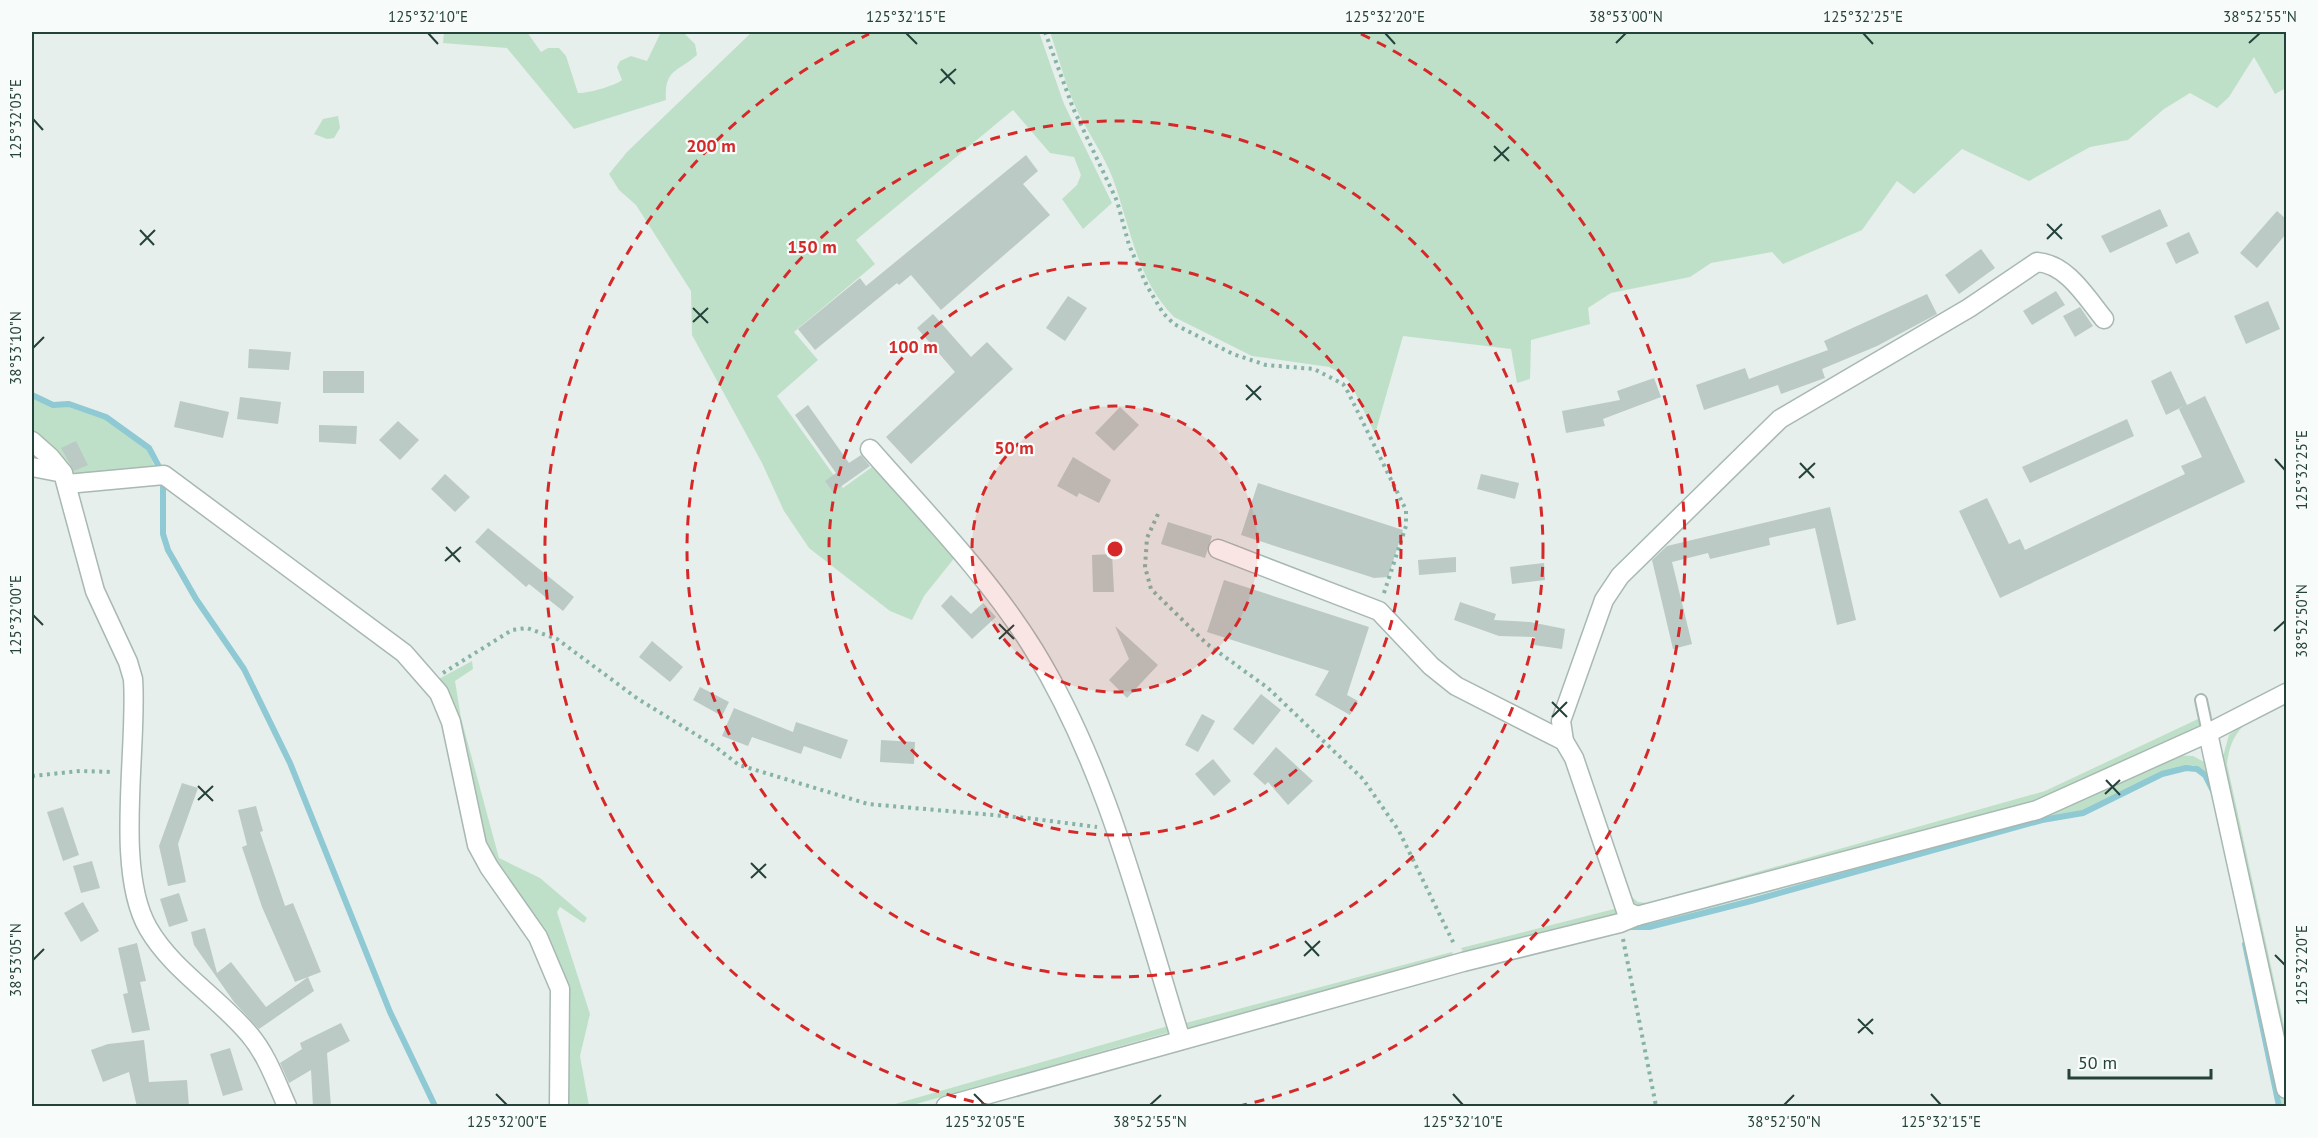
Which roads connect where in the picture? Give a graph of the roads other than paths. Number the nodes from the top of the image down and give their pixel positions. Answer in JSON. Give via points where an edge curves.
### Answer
{"nodes":[{"id":1,"x":2104,"y":319,"type":"dead end"},
{"id":2,"x":32,"y":441,"type":"edge"},
{"id":3,"x":870,"y":449,"type":"dead end"},
{"id":4,"x":32,"y":467,"type":"edge"},
{"id":5,"x":65,"y":479,"type":"junction"},
{"id":6,"x":1218,"y":549,"type":"dead end"},
{"id":7,"x":2286,"y":693,"type":"edge"},
{"id":8,"x":2200,"y":700,"type":"dead end"},
{"id":9,"x":2208,"y":733,"type":"junction"},
{"id":10,"x":1564,"y":741,"type":"junction"},
{"id":11,"x":1629,"y":920,"type":"junction"},
{"id":12,"x":1181,"y":1040,"type":"junction"},
{"id":13,"x":2286,"y":1089,"type":"edge"},
{"id":14,"x":287,"y":1107,"type":"edge"},
{"id":15,"x":559,"y":1107,"type":"edge"},
{"id":16,"x":946,"y":1107,"type":"edge"}],
"edges":[{"from":1,"to":10,"type":"street","via":[[2062,270],[2049,262],[2037,262],[1969,308],[1780,419],[1620,576],[1605,600],[1576,674],[1561,721]]},
{"from":2,"to":5,"type":"street","via":[[50,456]]},
{"from":3,"to":12,"type":"street","via":[[995,592],[1066,706],[1092,761]]},
{"from":4,"to":5,"type":"street"},
{"from":5,"to":14,"type":"street","via":[[94,591],[133,679],[132,862],[148,928],[178,966],[249,1034],[262,1051]]},
{"from":5,"to":15,"type":"street","via":[[164,476],[404,653],[429,680],[451,722],[477,845],[538,937],[560,989]]},
{"from":6,"to":10,"type":"street","via":[[1379,611],[1431,666],[1456,686]]},
{"from":7,"to":9,"type":"street"},
{"from":8,"to":9,"type":"lane"},
{"from":9,"to":11,"type":"street","via":[[2037,810]]},
{"from":9,"to":13,"type":"street"},
{"from":10,"to":11,"type":"street","via":[[1574,758]]},
{"from":11,"to":12,"type":"street"},
{"from":12,"to":16,"type":"street"}]}
